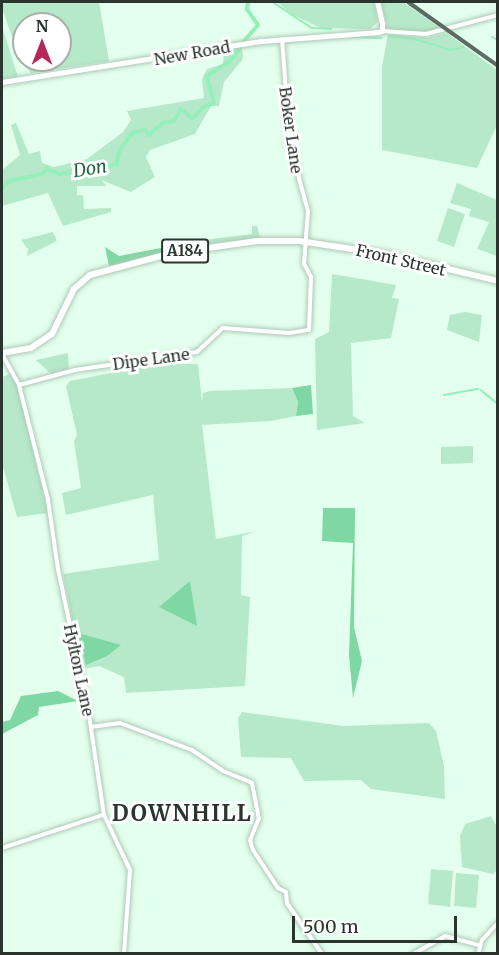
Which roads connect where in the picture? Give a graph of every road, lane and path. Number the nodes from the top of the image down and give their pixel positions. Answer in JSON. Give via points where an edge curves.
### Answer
{"nodes":[{"id":1,"x":377,"y":2,"type":"edge"},
{"id":2,"x":498,"y":15,"type":"edge"},
{"id":3,"x":382,"y":31,"type":"junction"},
{"id":4,"x":282,"y":39,"type":"junction"},
{"id":5,"x":2,"y":82,"type":"edge"},
{"id":6,"x":304,"y":242,"type":"junction"},
{"id":7,"x":498,"y":281,"type":"edge"},
{"id":8,"x":309,"y":330,"type":"joint"},
{"id":9,"x":2,"y":354,"type":"edge"},
{"id":10,"x":19,"y":385,"type":"junction"},
{"id":11,"x":91,"y":727,"type":"junction"},
{"id":12,"x":104,"y":815,"type":"junction"},
{"id":13,"x":2,"y":848,"type":"edge"},
{"id":14,"x":498,"y":923,"type":"edge"},
{"id":15,"x":479,"y":945,"type":"junction"},
{"id":16,"x":478,"y":953,"type":"edge"},
{"id":17,"x":124,"y":954,"type":"edge"},
{"id":18,"x":322,"y":954,"type":"edge"},
{"id":19,"x":413,"y":954,"type":"edge"}],
"edges":[{"from":1,"to":3,"type":"main road"},
{"from":2,"to":3,"type":"street","via":[[433,33]]},
{"from":3,"to":4,"type":"main road","name":"New Road"},
{"from":4,"to":5,"type":"main road","name":"New Road"},
{"from":4,"to":6,"type":"street","name":"Boker Lane","via":[[290,145],[307,208]]},
{"from":6,"to":7,"type":"main road","name":"Front Street","number":"A184","via":[[385,254]]},
{"from":6,"to":8,"type":"street","name":"Boker Lane","via":[[304,268],[311,277]]},
{"from":6,"to":9,"type":"main road","number":"A184","via":[[257,241],[165,254],[99,271],[81,280],[74,289],[52,334],[31,348]]},
{"from":8,"to":10,"type":"street","name":"Dipe Lane","via":[[290,333],[223,328],[197,352],[75,370]]},
{"from":9,"to":10,"type":"street"},
{"from":10,"to":11,"type":"street","name":"Hylton Lane","via":[[48,500]]},
{"from":11,"to":12,"type":"street","name":"Hylton Lane"},
{"from":11,"to":18,"type":"street","via":[[120,723],[200,753],[224,771],[252,783],[259,818],[250,840],[256,856],[278,888],[286,892],[287,903]]},
{"from":12,"to":13,"type":"street"},
{"from":12,"to":17,"type":"street","name":"Hylton Lane","via":[[130,870]]},
{"from":14,"to":15,"type":"street"},
{"from":15,"to":16,"type":"street"},
{"from":15,"to":19,"type":"street","via":[[445,936]]}]}
